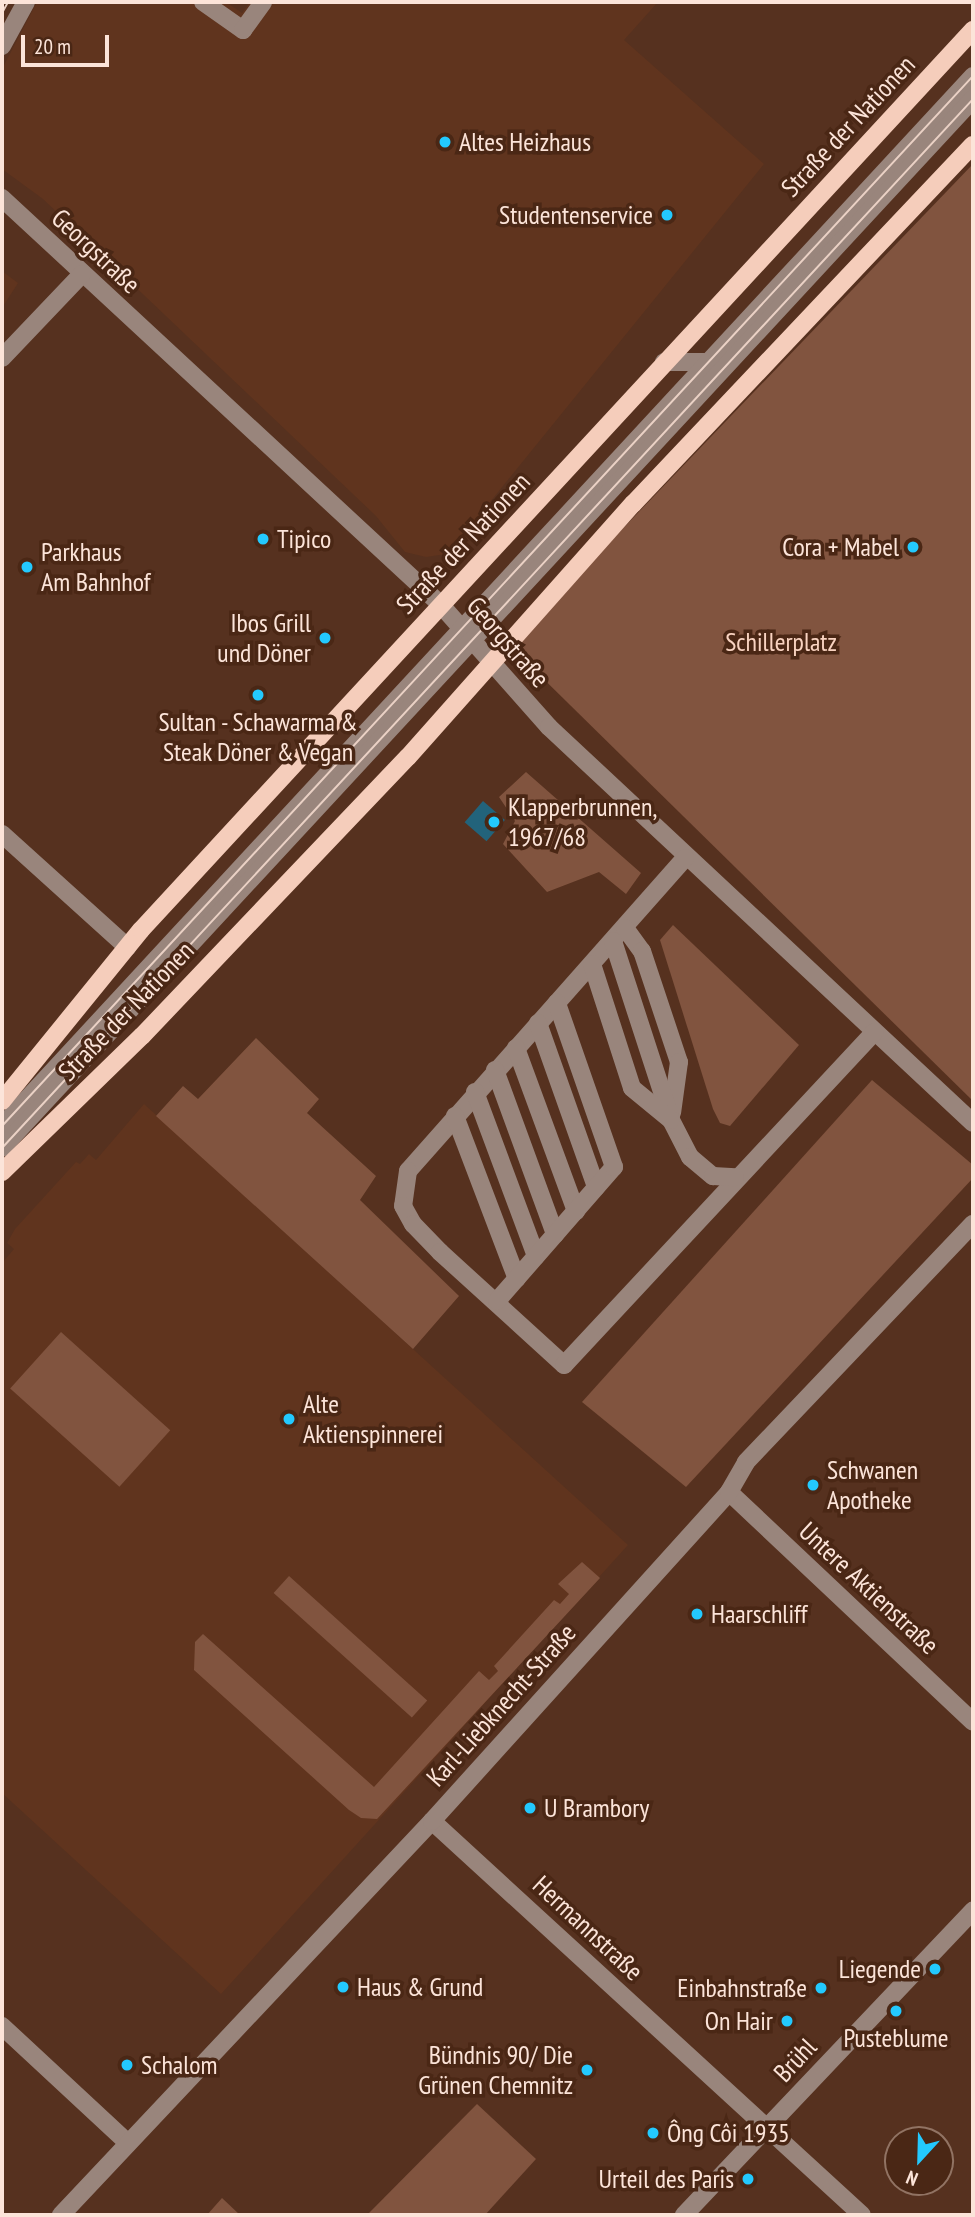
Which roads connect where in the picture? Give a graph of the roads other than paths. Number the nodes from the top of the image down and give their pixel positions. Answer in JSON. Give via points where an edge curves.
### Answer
{"nodes":[{"id":1,"x":26,"y":2,"type":"edge"},
{"id":2,"x":203,"y":2,"type":"edge"},
{"id":3,"x":263,"y":2,"type":"edge"},
{"id":4,"x":973,"y":30,"type":"edge"},
{"id":5,"x":2,"y":46,"type":"edge"},
{"id":6,"x":973,"y":76,"type":"edge"},
{"id":7,"x":973,"y":99,"type":"edge"},
{"id":8,"x":972,"y":149,"type":"edge"},
{"id":9,"x":2,"y":198,"type":"edge"},
{"id":10,"x":82,"y":274,"type":"junction"},
{"id":11,"x":2,"y":358,"type":"edge"},
{"id":12,"x":664,"y":362,"type":"junction"},
{"id":13,"x":714,"y":368,"type":"junction"},
{"id":14,"x":720,"y":412,"type":"junction"},
{"id":15,"x":441,"y":606,"type":"junction"},
{"id":16,"x":466,"y":634,"type":"junction"},
{"id":17,"x":489,"y":661,"type":"junction"},
{"id":18,"x":2,"y":834,"type":"edge"},
{"id":19,"x":685,"y":858,"type":"junction"},
{"id":20,"x":619,"y":935,"type":"junction"},
{"id":21,"x":127,"y":947,"type":"junction"},
{"id":22,"x":592,"y":964,"type":"junction"},
{"id":23,"x":557,"y":1003,"type":"junction"},
{"id":24,"x":538,"y":1023,"type":"junction"},
{"id":25,"x":874,"y":1032,"type":"junction"},
{"id":26,"x":516,"y":1048,"type":"junction"},
{"id":27,"x":495,"y":1070,"type":"junction"},
{"id":28,"x":475,"y":1092,"type":"junction"},
{"id":29,"x":2,"y":1101,"type":"edge"},
{"id":30,"x":455,"y":1116,"type":"junction"},
{"id":31,"x":671,"y":1120,"type":"junction"},
{"id":32,"x":973,"y":1124,"type":"edge"},
{"id":33,"x":2,"y":1126,"type":"edge"},
{"id":34,"x":2,"y":1148,"type":"edge"},
{"id":35,"x":2,"y":1172,"type":"edge"},
{"id":36,"x":735,"y":1177,"type":"junction"},
{"id":37,"x":596,"y":1187,"type":"junction"},
{"id":38,"x":576,"y":1211,"type":"junction"},
{"id":39,"x":973,"y":1224,"type":"edge"},
{"id":40,"x":555,"y":1234,"type":"junction"},
{"id":41,"x":536,"y":1256,"type":"junction"},
{"id":42,"x":517,"y":1279,"type":"junction"},
{"id":43,"x":497,"y":1301,"type":"junction"},
{"id":44,"x":729,"y":1492,"type":"junction"},
{"id":45,"x":973,"y":1722,"type":"edge"},
{"id":46,"x":432,"y":1821,"type":"junction"},
{"id":47,"x":973,"y":1910,"type":"edge"},
{"id":48,"x":2,"y":2026,"type":"edge"},
{"id":49,"x":766,"y":2129,"type":"junction"},
{"id":50,"x":127,"y":2142,"type":"junction"},
{"id":51,"x":61,"y":2215,"type":"edge"},
{"id":52,"x":684,"y":2215,"type":"edge"},
{"id":53,"x":862,"y":2215,"type":"edge"}],
"edges":[{"from":1,"to":5,"type":"street"},
{"from":2,"to":3,"type":"street","via":[[243,30]]},
{"from":4,"to":12,"type":"main road","name":"Straße der Nationen"},
{"from":6,"to":13,"type":"street"},
{"from":7,"to":13,"type":"street"},
{"from":8,"to":14,"type":"main road","name":"Straße der Nationen"},
{"from":9,"to":10,"type":"street","name":"Georgstraße"},
{"from":10,"to":11,"type":"street"},
{"from":10,"to":15,"type":"street","name":"Georgstraße"},
{"from":12,"to":13,"type":"street"},
{"from":12,"to":15,"type":"main road","name":"Straße der Nationen"},
{"from":13,"to":14,"type":"street"},
{"from":13,"to":16,"type":"street"},
{"from":14,"to":17,"type":"main road","name":"Straße der Nationen"},
{"from":15,"to":16,"type":"street","name":"Georgstraße"},
{"from":15,"to":21,"type":"main road","name":"Straße der Nationen"},
{"from":16,"to":17,"type":"street","name":"Georgstraße"},
{"from":16,"to":33,"type":"street"},
{"from":16,"to":34,"type":"street"},
{"from":17,"to":19,"type":"street","name":"Georgstraße","via":[[536,714]]},
{"from":17,"to":35,"type":"main road","name":"Straße der Nationen","via":[[408,757],[142,1036]]},
{"from":18,"to":21,"type":"street"},
{"from":19,"to":20,"type":"street"},
{"from":19,"to":25,"type":"street","name":"Georgstraße"},
{"from":20,"to":22,"type":"street"},
{"from":20,"to":31,"type":"street"},
{"from":20,"to":31,"type":"street","via":[[642,951],[679,1062]]},
{"from":21,"to":29,"type":"main road","name":"Straße der Nationen"},
{"from":22,"to":23,"type":"street"},
{"from":22,"to":31,"type":"street","via":[[632,1088]]},
{"from":23,"to":24,"type":"street"},
{"from":23,"to":37,"type":"street","via":[[614,1167]]},
{"from":24,"to":26,"type":"street"},
{"from":24,"to":37,"type":"street"},
{"from":25,"to":32,"type":"street","name":"Georgstraße"},
{"from":25,"to":36,"type":"street"},
{"from":26,"to":27,"type":"street"},
{"from":26,"to":38,"type":"street"},
{"from":27,"to":28,"type":"street"},
{"from":27,"to":40,"type":"street"},
{"from":28,"to":30,"type":"street"},
{"from":28,"to":41,"type":"street"},
{"from":30,"to":42,"type":"street"},
{"from":30,"to":43,"type":"street","via":[[408,1171],[403,1206],[440,1252]]},
{"from":31,"to":36,"type":"street","via":[[690,1157],[713,1176]]},
{"from":36,"to":43,"type":"street","via":[[564,1365]]},
{"from":37,"to":38,"type":"street"},
{"from":38,"to":40,"type":"street"},
{"from":39,"to":44,"type":"street","name":"Karl-Liebknecht-Straße","via":[[746,1462]]},
{"from":40,"to":41,"type":"street"},
{"from":41,"to":42,"type":"street"},
{"from":42,"to":43,"type":"street"},
{"from":44,"to":45,"type":"street","name":"Untere Aktienstraße"},
{"from":44,"to":46,"type":"street","name":"Karl-Liebknecht-Straße"},
{"from":46,"to":49,"type":"street","name":"Hermannstraße"},
{"from":46,"to":50,"type":"street","name":"Karl-Liebknecht-Straße"},
{"from":47,"to":49,"type":"street","name":"Brühl"},
{"from":48,"to":50,"type":"street"},
{"from":49,"to":52,"type":"street","name":"Brühl"},
{"from":49,"to":53,"type":"street","name":"Hermannstraße"},
{"from":50,"to":51,"type":"street","name":"Karl-Liebknecht-Straße"}]}
